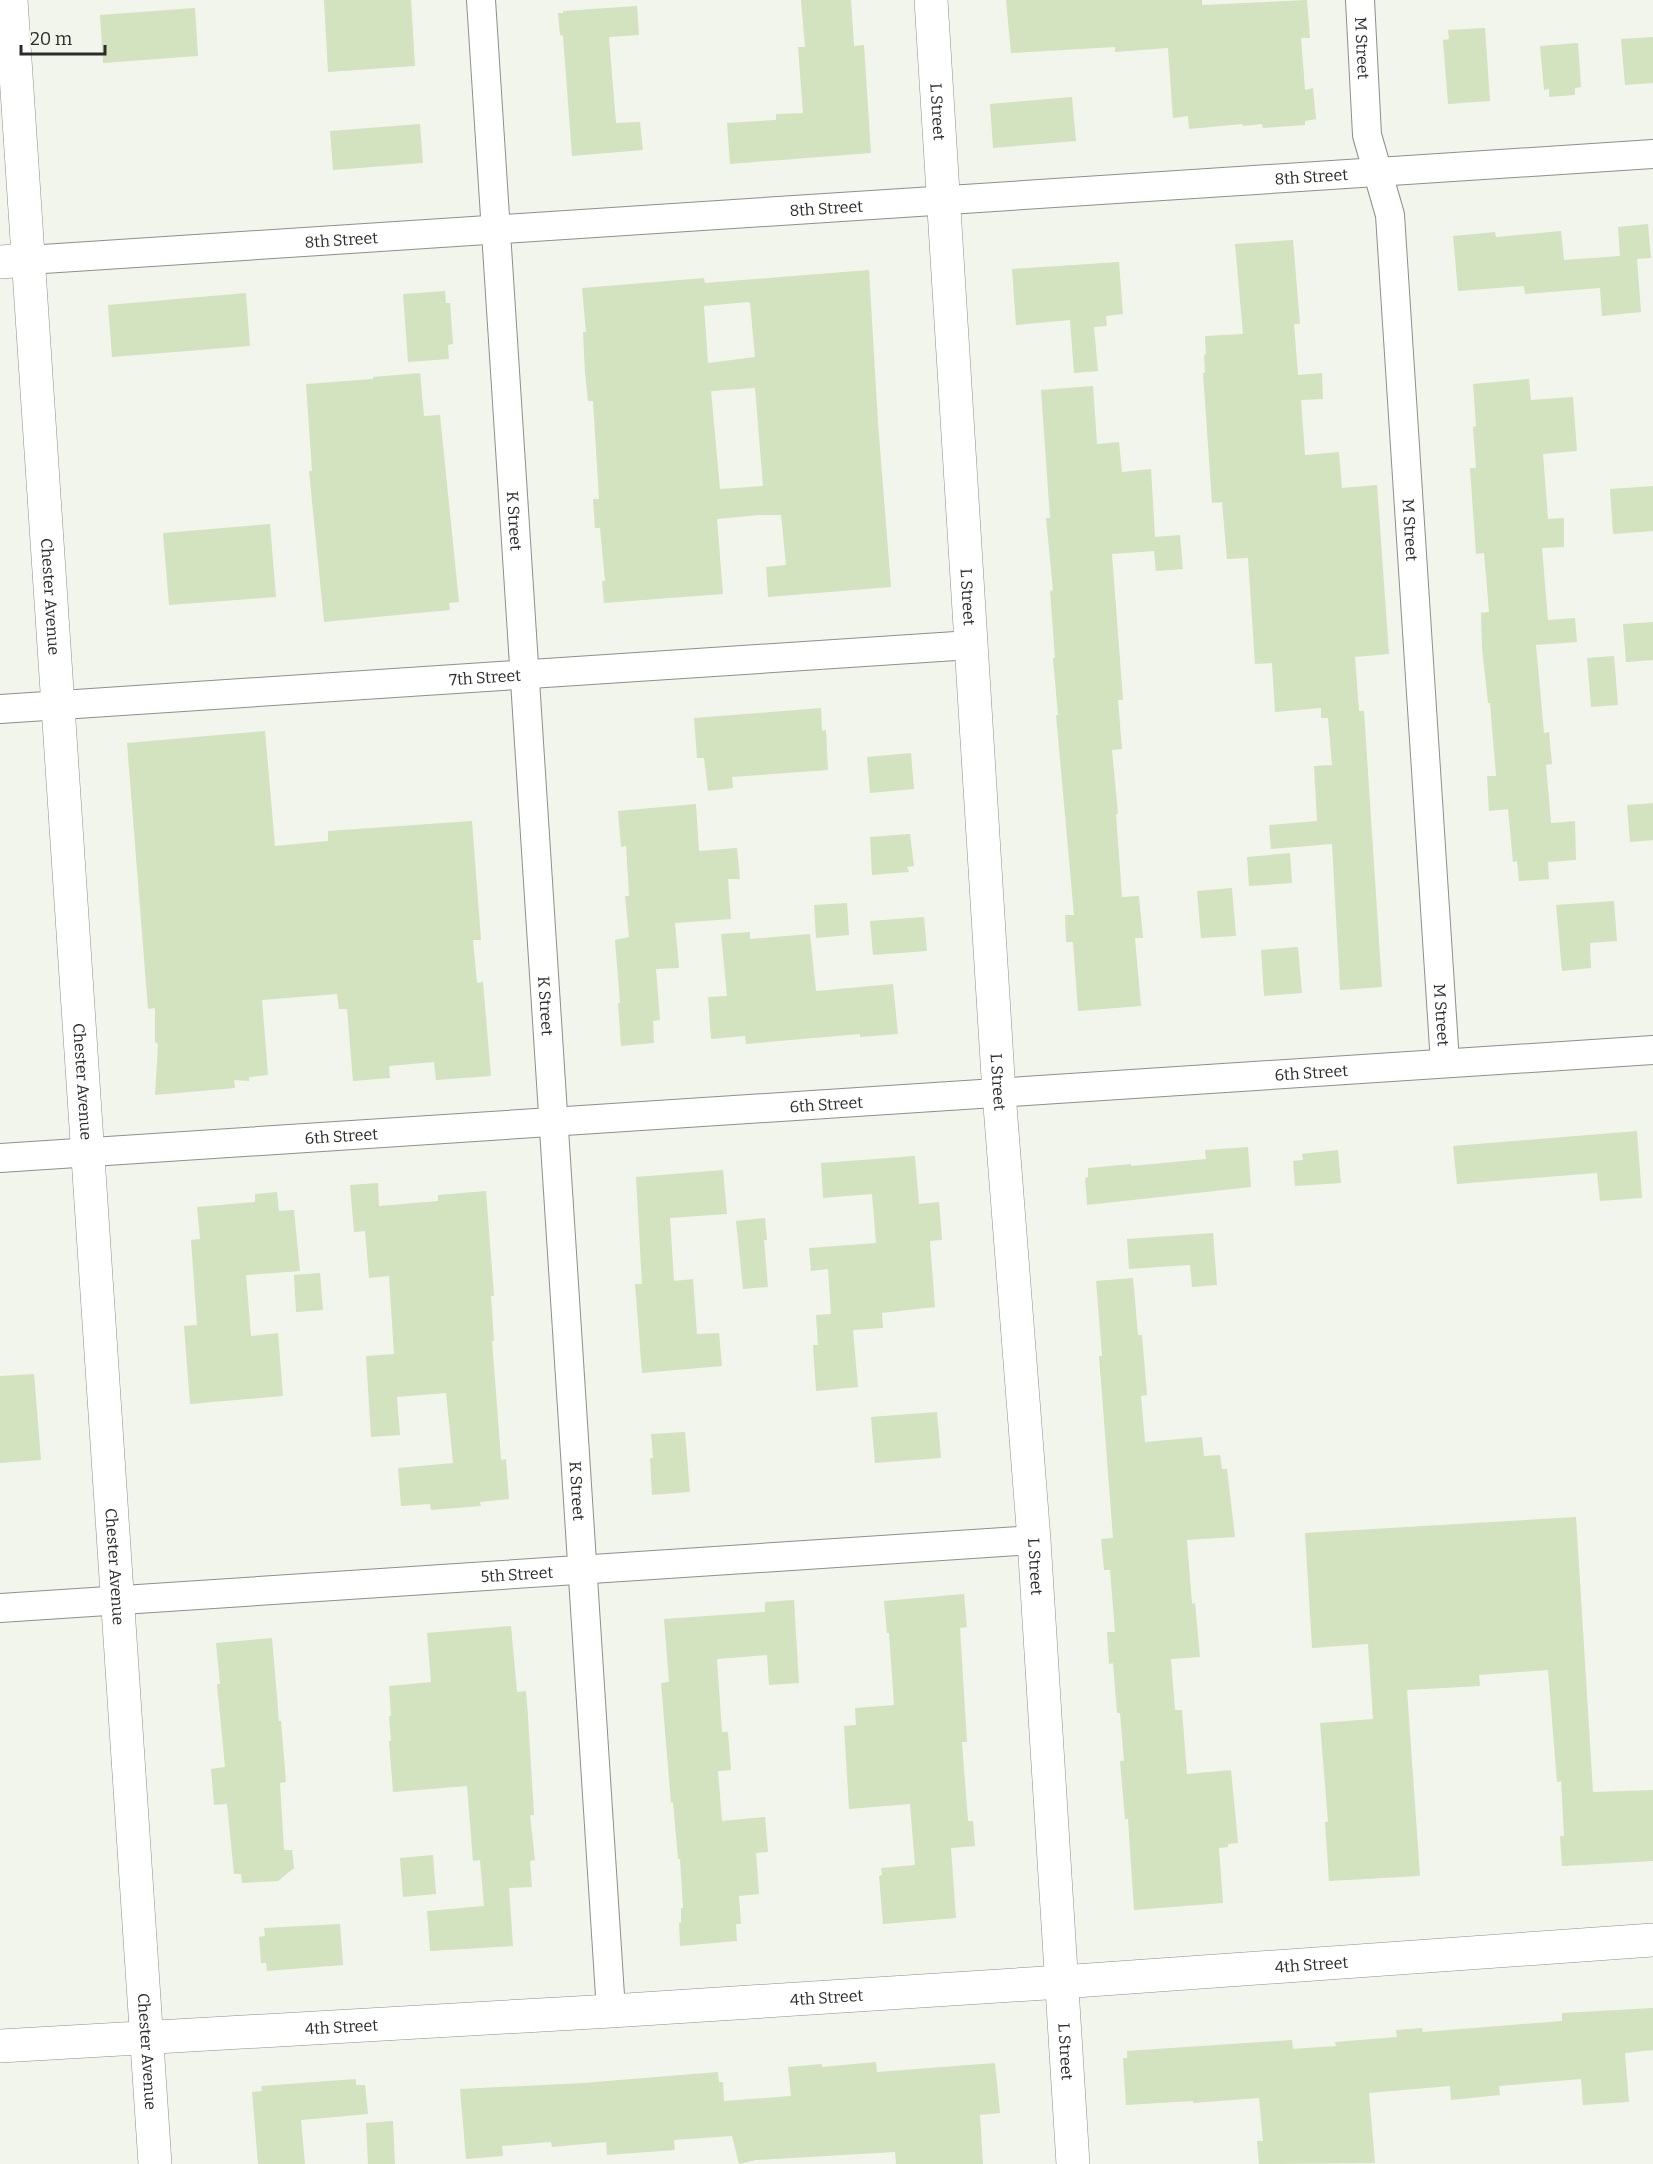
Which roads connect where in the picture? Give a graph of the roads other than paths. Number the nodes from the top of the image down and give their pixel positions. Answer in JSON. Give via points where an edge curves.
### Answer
{"nodes":[{"id":1,"x":11,"y":0,"type":"edge"},
{"id":2,"x":481,"y":0,"type":"edge"},
{"id":3,"x":930,"y":0,"type":"edge"},
{"id":4,"x":1360,"y":0,"type":"edge"},
{"id":5,"x":1653,"y":154,"type":"edge"},
{"id":6,"x":1377,"y":173,"type":"junction"},
{"id":7,"x":944,"y":200,"type":"junction"},
{"id":8,"x":496,"y":230,"type":"junction"},
{"id":9,"x":14,"y":261,"type":"edge"},
{"id":10,"x":971,"y":645,"type":"junction"},
{"id":11,"x":525,"y":675,"type":"junction"},
{"id":12,"x":58,"y":705,"type":"junction"},
{"id":13,"x":0,"y":709,"type":"edge"},
{"id":14,"x":1653,"y":1050,"type":"edge"},
{"id":15,"x":1445,"y":1063,"type":"junction"},
{"id":16,"x":999,"y":1093,"type":"junction"},
{"id":17,"x":554,"y":1122,"type":"junction"},
{"id":18,"x":88,"y":1153,"type":"junction"},
{"id":19,"x":0,"y":1158,"type":"edge"},
{"id":20,"x":1034,"y":1540,"type":"junction"},
{"id":21,"x":583,"y":1569,"type":"junction"},
{"id":22,"x":118,"y":1600,"type":"junction"},
{"id":23,"x":0,"y":1608,"type":"edge"},
{"id":24,"x":1653,"y":1940,"type":"edge"},
{"id":25,"x":1061,"y":1982,"type":"junction"},
{"id":26,"x":612,"y":2011,"type":"junction"},
{"id":27,"x":147,"y":2037,"type":"junction"},
{"id":28,"x":0,"y":2046,"type":"edge"},
{"id":29,"x":155,"y":2164,"type":"edge"},
{"id":30,"x":1073,"y":2164,"type":"edge"}],
"edges":[{"from":1,"to":9,"type":"street","name":"Chester Avenue"},
{"from":2,"to":8,"type":"street","name":"K Street"},
{"from":3,"to":7,"type":"street","name":"L Street"},
{"from":4,"to":6,"type":"street","name":"M Street","via":[[1367,135]]},
{"from":5,"to":6,"type":"street","name":"8th Street"},
{"from":6,"to":7,"type":"street","name":"8th Street"},
{"from":6,"to":15,"type":"street","name":"M Street","via":[[1390,215]]},
{"from":7,"to":8,"type":"street","name":"8th Street"},
{"from":7,"to":10,"type":"street","name":"L Street"},
{"from":8,"to":9,"type":"street","name":"8th Street"},
{"from":8,"to":11,"type":"street","name":"K Street"},
{"from":9,"to":12,"type":"street","name":"Chester Avenue"},
{"from":10,"to":11,"type":"street","name":"7th Street"},
{"from":10,"to":16,"type":"street","name":"L Street"},
{"from":11,"to":12,"type":"street","name":"7th Street"},
{"from":11,"to":17,"type":"street","name":"K Street"},
{"from":12,"to":13,"type":"street","name":"7th Street"},
{"from":12,"to":18,"type":"street","name":"Chester Avenue"},
{"from":14,"to":15,"type":"street","name":"6th Street"},
{"from":15,"to":16,"type":"street","name":"6th Street"},
{"from":16,"to":17,"type":"street","name":"6th Street"},
{"from":16,"to":20,"type":"street","name":"L Street"},
{"from":17,"to":18,"type":"street","name":"6th Street"},
{"from":17,"to":21,"type":"street","name":"K Street"},
{"from":18,"to":19,"type":"street","name":"6th Street"},
{"from":18,"to":22,"type":"street","name":"Chester Avenue"},
{"from":20,"to":21,"type":"street","name":"5th Street"},
{"from":20,"to":25,"type":"street","name":"L Street"},
{"from":21,"to":22,"type":"street","name":"5th Street"},
{"from":21,"to":26,"type":"street","name":"K Street"},
{"from":22,"to":23,"type":"street","name":"5th Street"},
{"from":22,"to":27,"type":"street","name":"Chester Avenue"},
{"from":24,"to":25,"type":"street","name":"4th Street"},
{"from":25,"to":26,"type":"street","name":"4th Street"},
{"from":25,"to":30,"type":"street","name":"L Street"},
{"from":26,"to":27,"type":"street","name":"4th Street"},
{"from":27,"to":28,"type":"street","name":"4th Street"},
{"from":27,"to":29,"type":"street","name":"Chester Avenue"}]}
